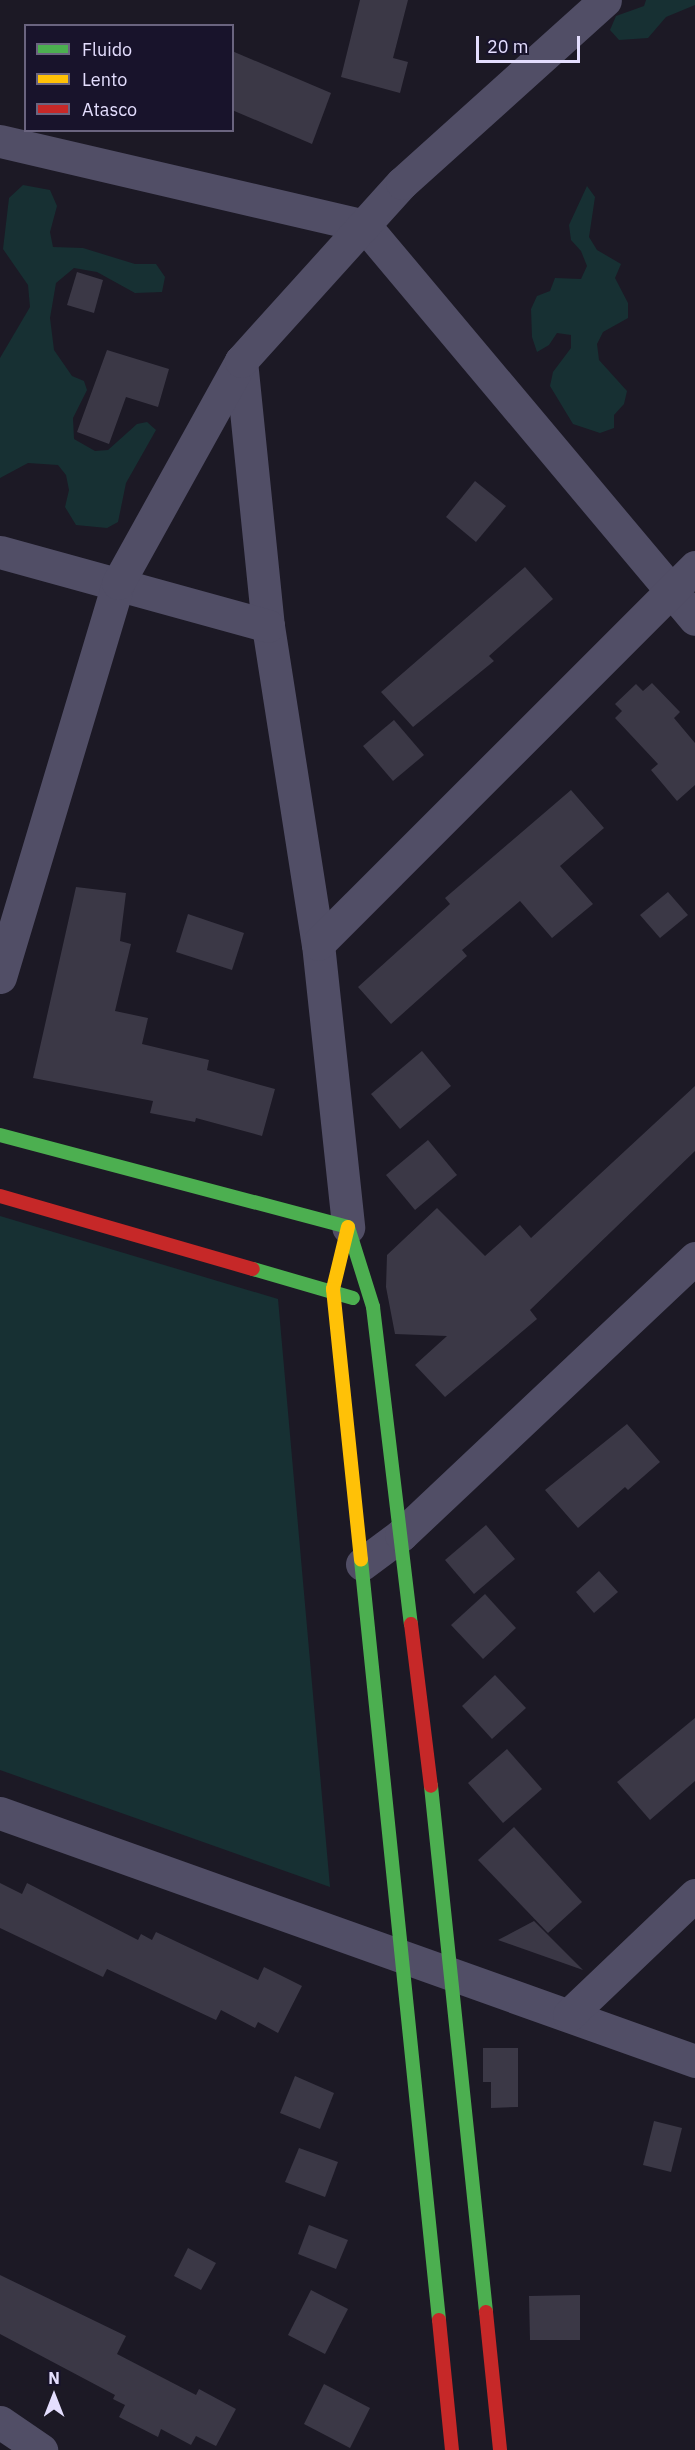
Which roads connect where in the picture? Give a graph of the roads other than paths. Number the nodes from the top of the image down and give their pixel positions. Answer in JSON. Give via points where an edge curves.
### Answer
{"nodes":[{"id":1,"x":605,"y":0,"type":"edge"},
{"id":2,"x":0,"y":141,"type":"edge"},
{"id":3,"x":365,"y":226,"type":"junction"},
{"id":4,"x":241,"y":361,"type":"junction"},
{"id":5,"x":0,"y":552,"type":"edge"},
{"id":6,"x":683,"y":578,"type":"edge"},
{"id":7,"x":118,"y":583,"type":"junction"},
{"id":8,"x":695,"y":619,"type":"edge"},
{"id":9,"x":268,"y":626,"type":"junction"},
{"id":10,"x":318,"y":944,"type":"junction"},
{"id":11,"x":0,"y":977,"type":"edge"},
{"id":12,"x":0,"y":1135,"type":"edge"},
{"id":13,"x":0,"y":1196,"type":"edge"},
{"id":14,"x":348,"y":1227,"type":"junction"},
{"id":15,"x":695,"y":1258,"type":"edge"},
{"id":16,"x":333,"y":1289,"type":"junction"},
{"id":17,"x":373,"y":1307,"type":"junction"},
{"id":18,"x":400,"y":1535,"type":"junction"},
{"id":19,"x":362,"y":1564,"type":"junction"},
{"id":20,"x":0,"y":1813,"type":"edge"},
{"id":21,"x":695,"y":1895,"type":"edge"},
{"id":22,"x":403,"y":1959,"type":"junction"},
{"id":23,"x":453,"y":1974,"type":"junction"},
{"id":24,"x":569,"y":2015,"type":"junction"},
{"id":25,"x":695,"y":2061,"type":"edge"},
{"id":26,"x":0,"y":2422,"type":"edge"},
{"id":27,"x":41,"y":2450,"type":"edge"},
{"id":28,"x":452,"y":2450,"type":"edge"},
{"id":29,"x":500,"y":2450,"type":"edge"}],
"edges":[{"from":1,"to":3,"type":"street","via":[[402,183]]},
{"from":2,"to":3,"type":"street"},
{"from":3,"to":4,"type":"street"},
{"from":3,"to":6,"type":"street"},
{"from":4,"to":7,"type":"street"},
{"from":4,"to":9,"type":"street"},
{"from":5,"to":7,"type":"street"},
{"from":6,"to":8,"type":"street"},
{"from":6,"to":10,"type":"street"},
{"from":7,"to":9,"type":"street"},
{"from":7,"to":11,"type":"street"},
{"from":9,"to":10,"type":"street"},
{"from":10,"to":14,"type":"street"},
{"from":12,"to":14,"type":"street"},
{"from":13,"to":16,"type":"street"},
{"from":14,"to":16,"type":"street"},
{"from":14,"to":17,"type":"street"},
{"from":15,"to":18,"type":"street"},
{"from":16,"to":17,"type":"street"},
{"from":16,"to":19,"type":"street"},
{"from":17,"to":18,"type":"street"},
{"from":18,"to":19,"type":"street"},
{"from":18,"to":23,"type":"street"},
{"from":19,"to":22,"type":"street"},
{"from":20,"to":22,"type":"street"},
{"from":21,"to":24,"type":"street"},
{"from":22,"to":23,"type":"street"},
{"from":22,"to":28,"type":"street"},
{"from":23,"to":24,"type":"street"},
{"from":23,"to":29,"type":"street"},
{"from":24,"to":25,"type":"street"},
{"from":26,"to":27,"type":"street"}]}
